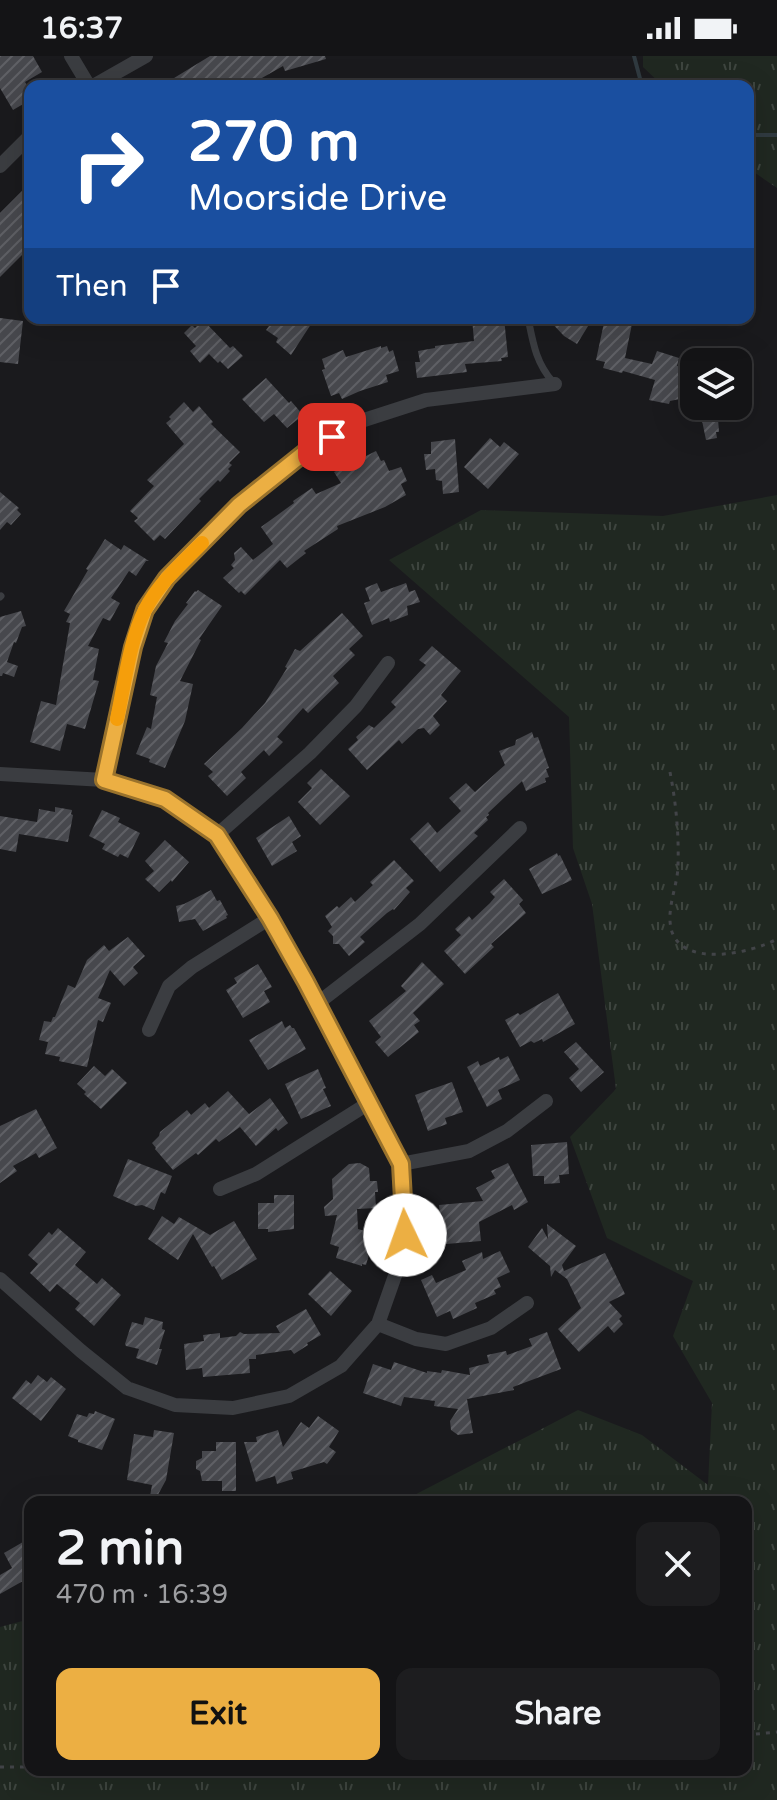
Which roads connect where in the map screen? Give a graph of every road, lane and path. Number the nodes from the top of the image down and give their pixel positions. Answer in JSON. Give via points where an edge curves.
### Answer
{"nodes":[{"id":1,"x":71,"y":56,"type":"edge"},
{"id":2,"x":146,"y":56,"type":"edge"},
{"id":3,"x":87,"y":80,"type":"edge"},
{"id":4,"x":102,"y":80,"type":"edge"},
{"id":5,"x":24,"y":142,"type":"edge"},
{"id":6,"x":0,"y":166,"type":"edge"},
{"id":7,"x":529,"y":324,"type":"edge"},
{"id":8,"x":555,"y":384,"type":"joint"},
{"id":9,"x":388,"y":663,"type":"dead end"},
{"id":10,"x":670,"y":772,"type":"dead end"},
{"id":11,"x":0,"y":774,"type":"edge"},
{"id":12,"x":104,"y":780,"type":"junction"},
{"id":13,"x":520,"y":828,"type":"dead end"},
{"id":14,"x":217,"y":835,"type":"junction"},
{"id":15,"x":270,"y":918,"type":"junction"},
{"id":16,"x":777,"y":939,"type":"edge"},
{"id":17,"x":318,"y":1003,"type":"junction"},
{"id":18,"x":149,"y":1030,"type":"dead end"},
{"id":19,"x":546,"y":1101,"type":"dead end"},
{"id":20,"x":369,"y":1103,"type":"junction"},
{"id":21,"x":401,"y":1164,"type":"junction"},
{"id":22,"x":220,"y":1189,"type":"dead end"},
{"id":23,"x":0,"y":1279,"type":"edge"},
{"id":24,"x":527,"y":1303,"type":"dead end"},
{"id":25,"x":378,"y":1324,"type":"junction"},
{"id":26,"x":777,"y":1732,"type":"edge"},
{"id":27,"x":752,"y":1734,"type":"edge"},
{"id":28,"x":0,"y":1767,"type":"edge"},
{"id":29,"x":24,"y":1767,"type":"edge"}],
"edges":[{"from":1,"to":3,"type":"street"},
{"from":2,"to":4,"type":"street"},
{"from":5,"to":6,"type":"street"},
{"from":7,"to":8,"type":"lane","via":[[542,370]]},
{"from":8,"to":12,"type":"street","via":[[426,400],[361,421],[309,449],[239,505],[167,578],[145,610]]},
{"from":9,"to":14,"type":"street","via":[[310,753]]},
{"from":10,"to":16,"type":"path","via":[[678,842],[673,935],[685,949],[723,954]]},
{"from":11,"to":12,"type":"street"},
{"from":12,"to":14,"type":"street","via":[[165,799]]},
{"from":13,"to":17,"type":"street","via":[[420,924]]},
{"from":14,"to":15,"type":"street"},
{"from":15,"to":17,"type":"street"},
{"from":15,"to":18,"type":"street","via":[[169,986]]},
{"from":17,"to":20,"type":"street"},
{"from":19,"to":21,"type":"street","via":[[469,1151]]},
{"from":20,"to":21,"type":"street"},
{"from":20,"to":22,"type":"street","via":[[256,1174]]},
{"from":21,"to":25,"type":"street","via":[[405,1235]]},
{"from":23,"to":25,"type":"street","via":[[127,1388],[175,1405],[233,1408],[289,1396],[341,1366]]},
{"from":24,"to":25,"type":"street","via":[[491,1328],[446,1344]]},
{"from":26,"to":27,"type":"path"},
{"from":28,"to":29,"type":"path"}]}
